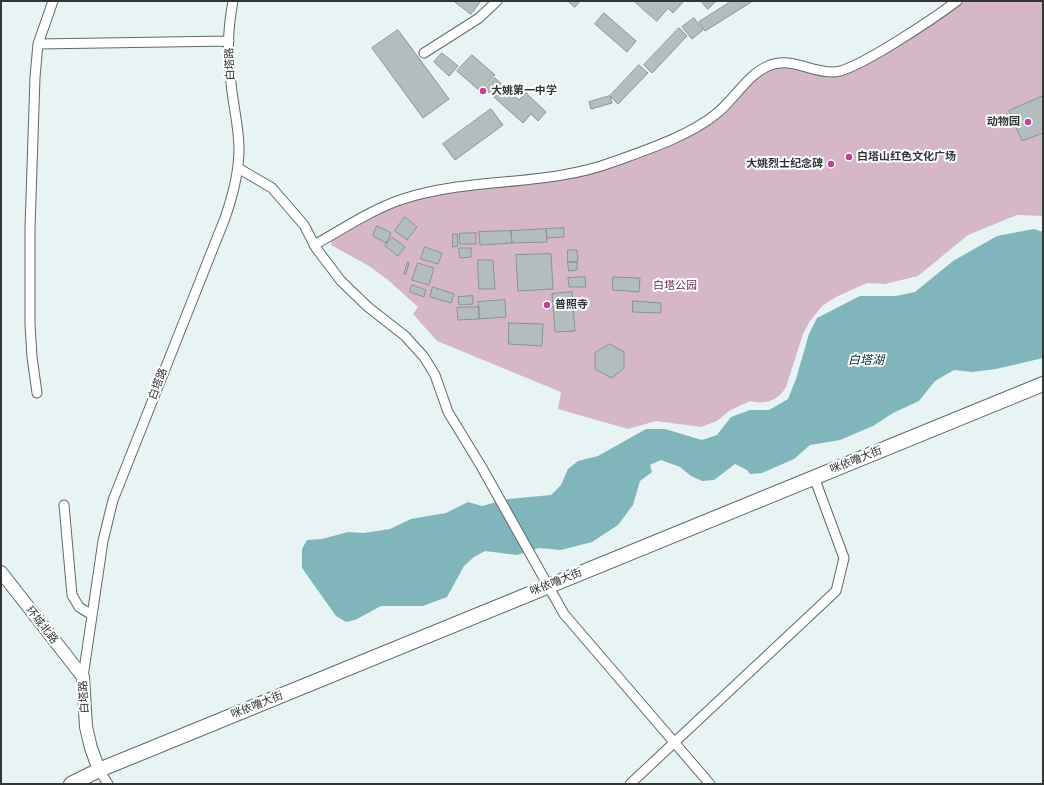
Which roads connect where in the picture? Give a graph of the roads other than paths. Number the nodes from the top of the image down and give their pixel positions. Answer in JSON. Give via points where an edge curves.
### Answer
{"nodes":[{"id":1,"x":53,"y":1,"type":"edge"},
{"id":2,"x":233,"y":1,"type":"edge"},
{"id":3,"x":496,"y":1,"type":"edge"},
{"id":4,"x":957,"y":1,"type":"edge"},
{"id":5,"x":229,"y":41,"type":"junction"},
{"id":6,"x":38,"y":44,"type":"junction"},
{"id":7,"x":424,"y":53,"type":"dead end"},
{"id":8,"x":238,"y":168,"type":"junction"},
{"id":9,"x":314,"y":245,"type":"junction"},
{"id":10,"x":1043,"y":384,"type":"edge"},
{"id":11,"x":37,"y":393,"type":"dead end"},
{"id":12,"x":814,"y":477,"type":"junction"},
{"id":13,"x":64,"y":505,"type":"dead end"},
{"id":14,"x":1,"y":572,"type":"edge"},
{"id":15,"x":548,"y":586,"type":"junction"},
{"id":16,"x":92,"y":615,"type":"junction"},
{"id":17,"x":83,"y":677,"type":"junction"},
{"id":18,"x":674,"y":743,"type":"junction"},
{"id":19,"x":99,"y":770,"type":"junction"},
{"id":20,"x":71,"y":784,"type":"edge"},
{"id":21,"x":108,"y":784,"type":"edge"},
{"id":22,"x":630,"y":784,"type":"edge"},
{"id":23,"x":710,"y":784,"type":"edge"}],
"edges":[{"from":1,"to":6,"type":"street"},
{"from":2,"to":5,"type":"street","name":"白塔路"},
{"from":3,"to":7,"type":"street","via":[[479,18]]},
{"from":4,"to":9,"type":"street","via":[[907,35],[842,71],[826,72],[790,63],[768,66],[704,123],[686,133],[616,161],[566,175],[467,187],[403,199]]},
{"from":5,"to":6,"type":"street"},
{"from":5,"to":8,"type":"street","name":"白塔路","via":[[230,82],[238,135]]},
{"from":6,"to":11,"type":"street","via":[[33,111],[30,272],[31,342]]},
{"from":8,"to":9,"type":"street","via":[[272,188],[304,225]]},
{"from":8,"to":16,"type":"street","name":"白塔路","via":[[225,218],[113,500],[103,541]]},
{"from":9,"to":15,"type":"street","via":[[341,280],[368,307],[405,336],[424,357],[435,375],[448,412]]},
{"from":10,"to":12,"type":"highway","name":"咪依噜大街"},
{"from":12,"to":15,"type":"highway","name":"咪依噜大街"},
{"from":12,"to":18,"type":"street","via":[[844,558],[836,591]]},
{"from":13,"to":16,"type":"street","via":[[72,595],[79,608]]},
{"from":14,"to":17,"type":"main road","name":"环城北路"},
{"from":15,"to":18,"type":"street","via":[[564,614]]},
{"from":15,"to":19,"type":"highway","name":"咪依噜大街"},
{"from":16,"to":17,"type":"street","name":"白塔路"},
{"from":17,"to":19,"type":"main road","name":"白塔路","via":[[86,727]]},
{"from":18,"to":22,"type":"street"},
{"from":18,"to":23,"type":"street"},
{"from":19,"to":20,"type":"highway","name":"咪依噜大街"},
{"from":19,"to":21,"type":"street"}]}
